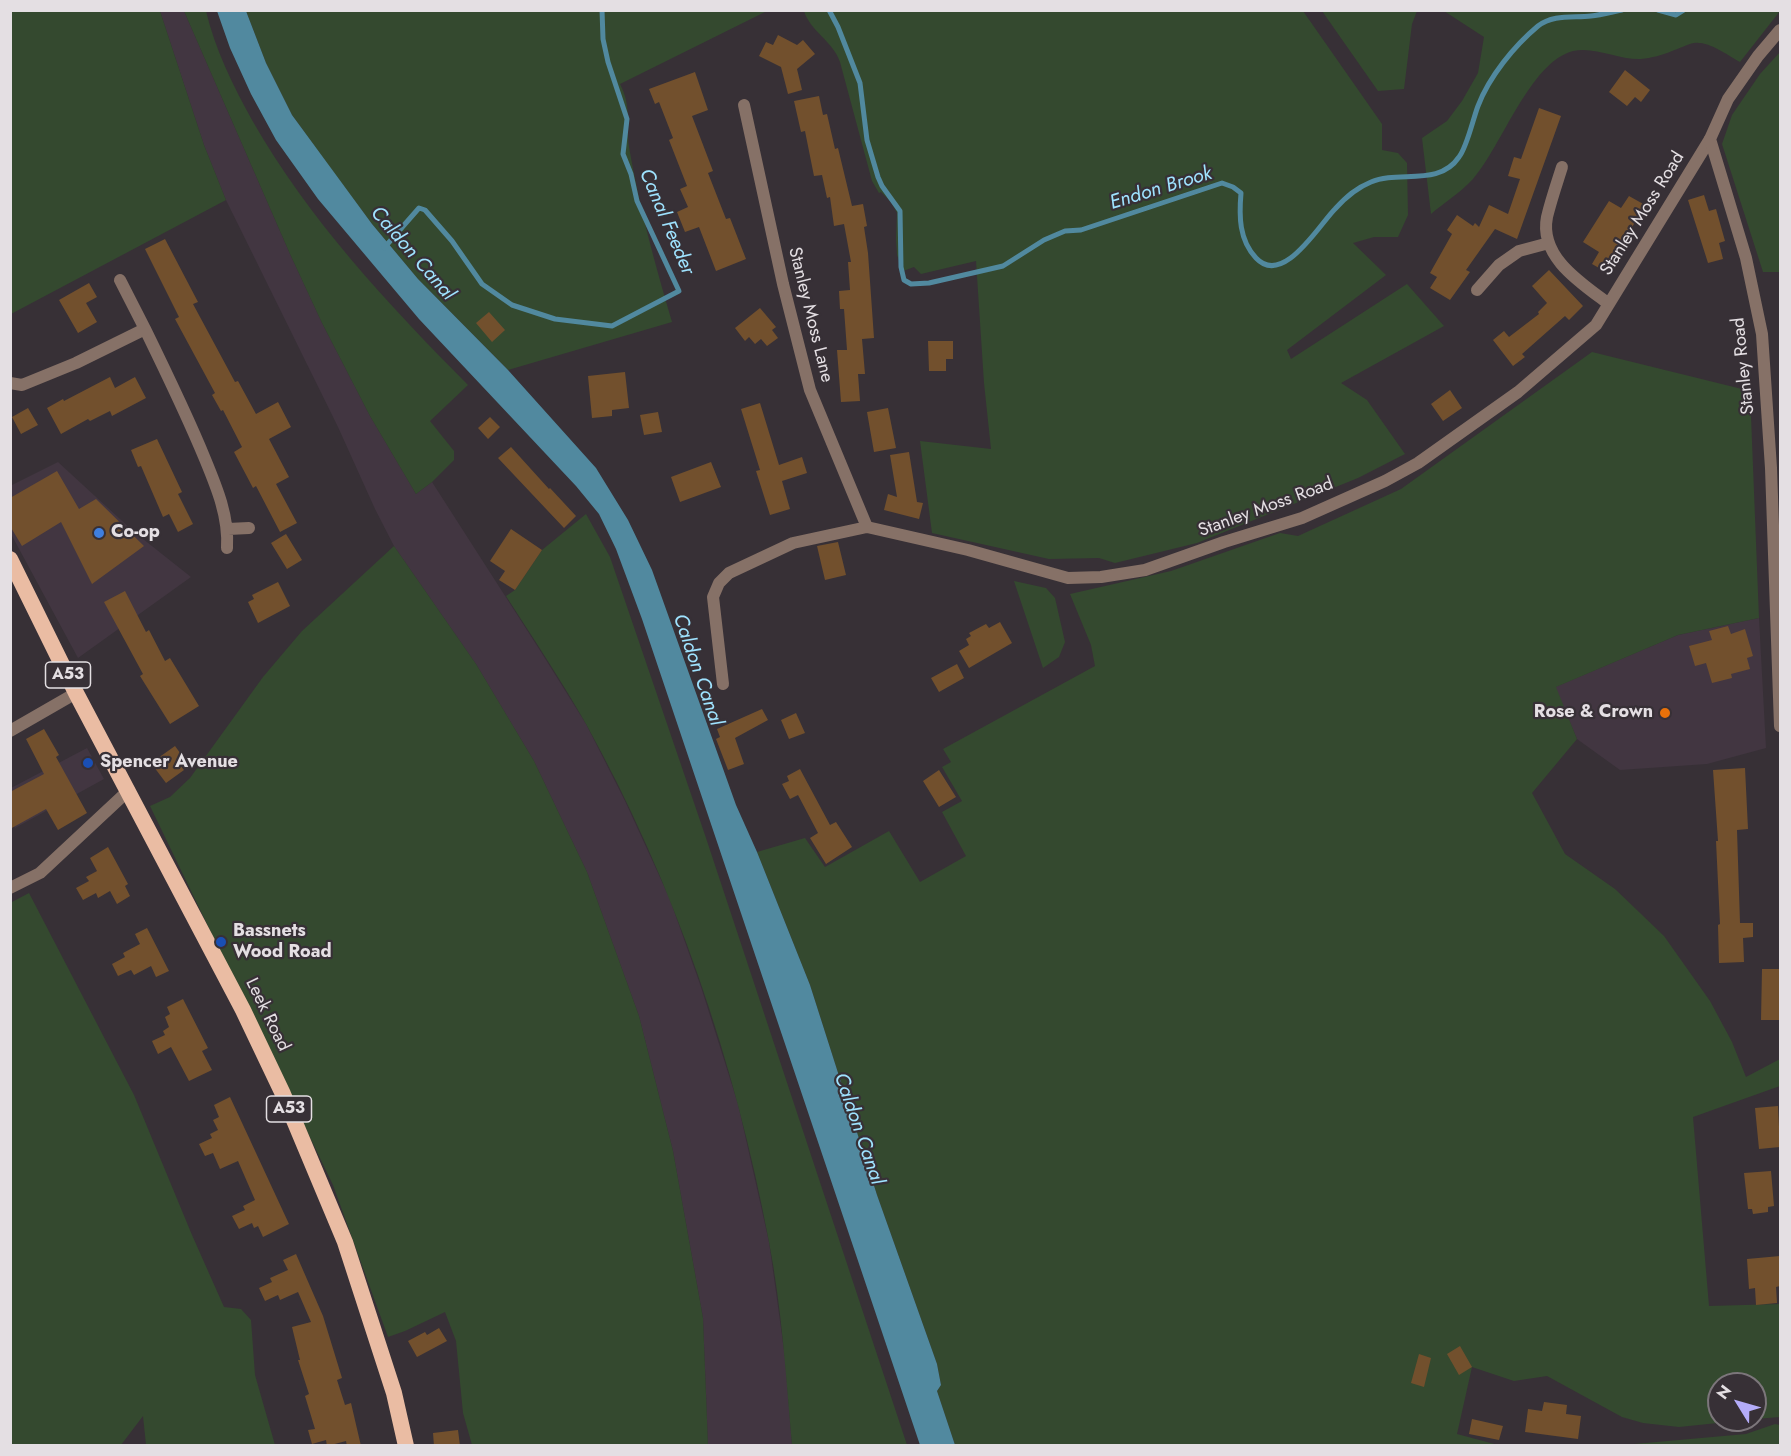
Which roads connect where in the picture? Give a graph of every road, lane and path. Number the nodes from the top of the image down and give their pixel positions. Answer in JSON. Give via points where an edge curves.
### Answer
{"nodes":[{"id":1,"x":1780,"y":30,"type":"edge"},
{"id":2,"x":744,"y":105,"type":"dead end"},
{"id":3,"x":1710,"y":140,"type":"junction"},
{"id":4,"x":1562,"y":167,"type":"dead end"},
{"id":5,"x":1549,"y":243,"type":"junction"},
{"id":6,"x":120,"y":280,"type":"dead end"},
{"id":7,"x":1477,"y":290,"type":"dead end"},
{"id":8,"x":1609,"y":303,"type":"junction"},
{"id":9,"x":145,"y":329,"type":"junction"},
{"id":10,"x":10,"y":383,"type":"edge"},
{"id":11,"x":867,"y":527,"type":"junction"},
{"id":12,"x":249,"y":528,"type":"dead end"},
{"id":13,"x":228,"y":529,"type":"junction"},
{"id":14,"x":227,"y":548,"type":"dead end"},
{"id":15,"x":10,"y":559,"type":"edge"},
{"id":16,"x":1778,"y":621,"type":"edge"},
{"id":17,"x":723,"y":684,"type":"dead end"},
{"id":18,"x":76,"y":693,"type":"junction"},
{"id":19,"x":1780,"y":726,"type":"edge"},
{"id":20,"x":10,"y":731,"type":"edge"},
{"id":21,"x":129,"y":790,"type":"junction"},
{"id":22,"x":10,"y":888,"type":"edge"},
{"id":23,"x":406,"y":1446,"type":"edge"}],
"edges":[{"from":1,"to":3,"type":"street","via":[[1728,99]]},
{"from":2,"to":11,"type":"street","name":"Stanley Moss Lane","via":[[810,390]]},
{"from":3,"to":8,"type":"street","name":"Stanley Moss Road"},
{"from":3,"to":16,"type":"street","name":"Stanley Road","via":[[1746,258],[1762,334]]},
{"from":4,"to":5,"type":"street","via":[[1546,219]]},
{"from":5,"to":7,"type":"street","via":[[1519,251],[1499,265]]},
{"from":5,"to":8,"type":"street","via":[[1561,266]]},
{"from":6,"to":9,"type":"street"},
{"from":8,"to":11,"type":"street","name":"Stanley Moss Road","via":[[1596,325],[1518,392],[1418,463],[1302,518],[1145,570],[1068,578],[968,549]]},
{"from":9,"to":10,"type":"street","via":[[22,385]]},
{"from":9,"to":13,"type":"street","via":[[188,417]]},
{"from":11,"to":17,"type":"street","name":"Stanley Moss Road","via":[[793,543],[729,573],[719,583],[713,597]]},
{"from":12,"to":13,"type":"street"},
{"from":13,"to":14,"type":"street"},
{"from":15,"to":18,"type":"highway","name":"Leek Road","number":"A53"},
{"from":16,"to":19,"type":"street","name":"Stanley Road"},
{"from":18,"to":20,"type":"street"},
{"from":18,"to":21,"type":"highway","name":"Leek Road","number":"A53"},
{"from":21,"to":22,"type":"street","via":[[40,873]]},
{"from":21,"to":23,"type":"highway","name":"Leek Road","number":"A53","via":[[283,1094],[345,1242],[394,1393]]}]}
